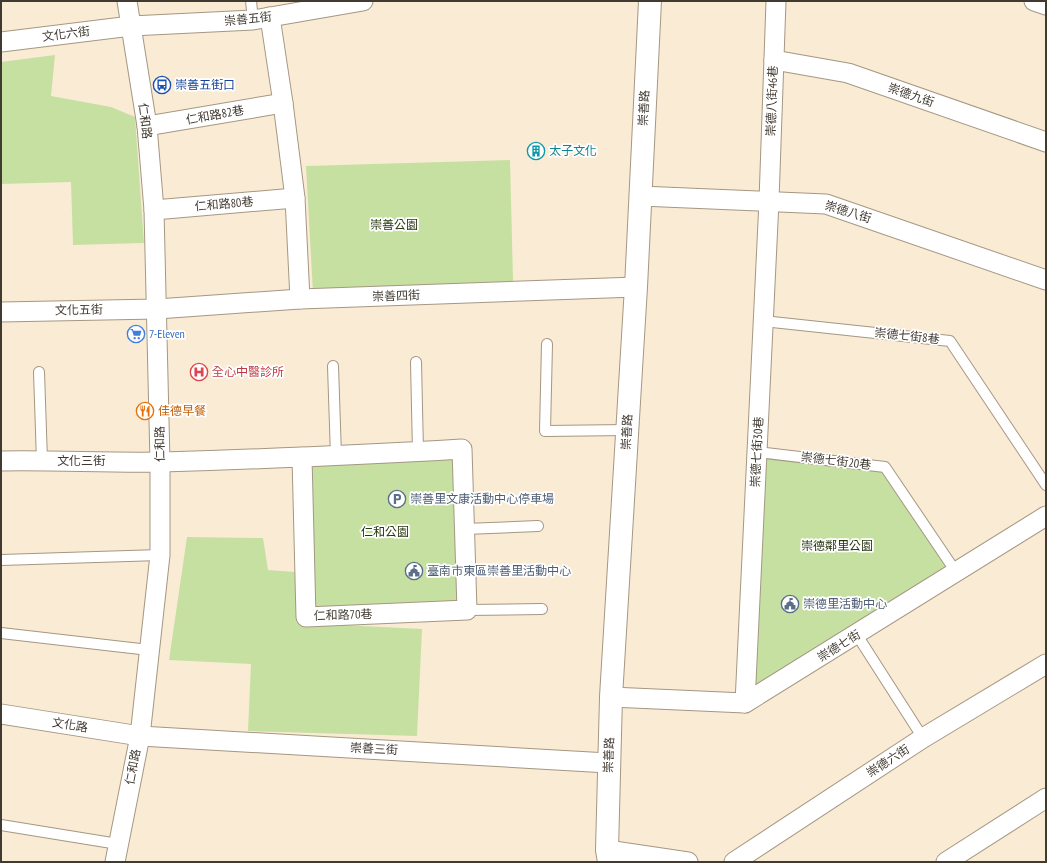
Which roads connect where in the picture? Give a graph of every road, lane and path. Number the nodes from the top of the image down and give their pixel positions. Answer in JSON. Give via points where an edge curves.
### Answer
{"nodes":[{"id":1,"x":127,"y":1,"type":"edge"},
{"id":2,"x":251,"y":1,"type":"edge"},
{"id":3,"x":363,"y":1,"type":"edge"},
{"id":4,"x":650,"y":1,"type":"edge"},
{"id":5,"x":776,"y":1,"type":"edge"},
{"id":6,"x":1034,"y":1,"type":"edge"},
{"id":7,"x":1046,"y":5,"type":"edge"},
{"id":8,"x":261,"y":18,"type":"junction"},
{"id":9,"x":131,"y":26,"type":"junction"},
{"id":10,"x":1,"y":42,"type":"edge"},
{"id":11,"x":774,"y":60,"type":"junction"},
{"id":12,"x":283,"y":103,"type":"junction"},
{"id":13,"x":147,"y":126,"type":"junction"},
{"id":14,"x":1046,"y":142,"type":"edge"},
{"id":15,"x":640,"y":196,"type":"junction"},
{"id":16,"x":295,"y":198,"type":"junction"},
{"id":17,"x":769,"y":201,"type":"junction"},
{"id":18,"x":154,"y":210,"type":"junction"},
{"id":19,"x":1046,"y":280,"type":"edge"},
{"id":20,"x":636,"y":287,"type":"junction"},
{"id":21,"x":300,"y":299,"type":"junction"},
{"id":22,"x":157,"y":309,"type":"junction"},
{"id":23,"x":1,"y":312,"type":"edge"},
{"id":24,"x":763,"y":321,"type":"junction"},
{"id":25,"x":547,"y":344,"type":"dead end"},
{"id":26,"x":416,"y":362,"type":"dead end"},
{"id":27,"x":333,"y":366,"type":"dead end"},
{"id":28,"x":40,"y":372,"type":"dead end"},
{"id":29,"x":627,"y":430,"type":"junction"},
{"id":30,"x":418,"y":452,"type":"junction"},
{"id":31,"x":757,"y":452,"type":"junction"},
{"id":32,"x":336,"y":456,"type":"junction"},
{"id":33,"x":302,"y":457,"type":"junction"},
{"id":34,"x":1,"y":461,"type":"edge"},
{"id":35,"x":42,"y":461,"type":"junction"},
{"id":36,"x":160,"y":462,"type":"junction"},
{"id":37,"x":1046,"y":485,"type":"edge"},
{"id":38,"x":1046,"y":516,"type":"edge"},
{"id":39,"x":538,"y":526,"type":"dead end"},
{"id":40,"x":466,"y":529,"type":"junction"},
{"id":41,"x":160,"y":555,"type":"junction"},
{"id":42,"x":1,"y":560,"type":"edge"},
{"id":43,"x":956,"y":572,"type":"junction"},
{"id":44,"x":542,"y":609,"type":"dead end"},
{"id":45,"x":467,"y":610,"type":"junction"},
{"id":46,"x":1,"y":633,"type":"edge"},
{"id":47,"x":857,"y":635,"type":"junction"},
{"id":48,"x":149,"y":650,"type":"junction"},
{"id":49,"x":1046,"y":664,"type":"edge"},
{"id":50,"x":611,"y":697,"type":"junction"},
{"id":51,"x":745,"y":703,"type":"junction"},
{"id":52,"x":1,"y":714,"type":"edge"},
{"id":53,"x":140,"y":736,"type":"junction"},
{"id":54,"x":923,"y":738,"type":"junction"},
{"id":55,"x":608,"y":763,"type":"junction"},
{"id":56,"x":1046,"y":798,"type":"edge"},
{"id":57,"x":1,"y":825,"type":"edge"},
{"id":58,"x":116,"y":853,"type":"edge"},
{"id":59,"x":608,"y":856,"type":"edge"},
{"id":60,"x":688,"y":862,"type":"edge"},
{"id":61,"x":734,"y":862,"type":"edge"},
{"id":62,"x":946,"y":862,"type":"edge"}],
"edges":[{"from":1,"to":9,"type":"street","name":"仁和路"},
{"from":2,"to":8,"type":"lane"},
{"from":3,"to":8,"type":"street","name":"崇善五街"},
{"from":4,"to":15,"type":"street","name":"崇善路"},
{"from":5,"to":11,"type":"street","name":"崇德八街46巷"},
{"from":6,"to":7,"type":"street"},
{"from":8,"to":9,"type":"street","name":"崇善五街"},
{"from":8,"to":12,"type":"street"},
{"from":9,"to":10,"type":"street","name":"文化六街"},
{"from":9,"to":13,"type":"street","name":"仁和路"},
{"from":11,"to":14,"type":"street","name":"崇德九街","via":[[848,73]]},
{"from":11,"to":17,"type":"street","name":"崇德八街46巷"},
{"from":12,"to":13,"type":"street","name":"仁和路82巷"},
{"from":12,"to":16,"type":"street"},
{"from":13,"to":18,"type":"street","name":"仁和路"},
{"from":15,"to":17,"type":"street","name":"崇德八街"},
{"from":15,"to":20,"type":"street","name":"崇善路"},
{"from":16,"to":18,"type":"street","name":"仁和路80巷"},
{"from":16,"to":21,"type":"street"},
{"from":17,"to":19,"type":"street","name":"崇德八街","via":[[826,204]]},
{"from":17,"to":24,"type":"street","name":"崇德七街30巷"},
{"from":18,"to":22,"type":"street","name":"仁和路"},
{"from":20,"to":21,"type":"street","name":"崇善四街"},
{"from":20,"to":29,"type":"street","name":"崇善路"},
{"from":21,"to":22,"type":"street","name":"崇善四街"},
{"from":22,"to":23,"type":"street","name":"文化五街"},
{"from":22,"to":36,"type":"street","name":"仁和路"},
{"from":24,"to":31,"type":"street","name":"崇德七街30巷"},
{"from":24,"to":37,"type":"lane","name":"崇德七街8巷","via":[[950,341]]},
{"from":25,"to":29,"type":"lane","via":[[545,431]]},
{"from":26,"to":30,"type":"lane"},
{"from":27,"to":32,"type":"lane"},
{"from":28,"to":35,"type":"lane"},
{"from":29,"to":50,"type":"street","name":"崇善路"},
{"from":30,"to":32,"type":"street"},
{"from":30,"to":40,"type":"street","via":[[462,449]]},
{"from":31,"to":43,"type":"lane","name":"崇德七街20巷","via":[[885,467]]},
{"from":31,"to":51,"type":"street","name":"崇德七街30巷"},
{"from":32,"to":33,"type":"street"},
{"from":33,"to":36,"type":"street"},
{"from":33,"to":45,"type":"street","name":"仁和路70巷","via":[[306,617]]},
{"from":34,"to":35,"type":"street","name":"文化三街"},
{"from":35,"to":36,"type":"street","name":"文化三街"},
{"from":36,"to":41,"type":"street","name":"仁和路"},
{"from":38,"to":43,"type":"street","name":"崇德七街"},
{"from":39,"to":40,"type":"lane"},
{"from":40,"to":45,"type":"street"},
{"from":41,"to":42,"type":"lane"},
{"from":41,"to":48,"type":"street","name":"仁和路"},
{"from":43,"to":47,"type":"street","name":"崇德七街"},
{"from":44,"to":45,"type":"lane","name":"仁和路70巷"},
{"from":46,"to":48,"type":"lane"},
{"from":47,"to":51,"type":"street","name":"崇德七街"},
{"from":47,"to":54,"type":"lane"},
{"from":48,"to":53,"type":"street","name":"仁和路"},
{"from":49,"to":54,"type":"street","name":"崇德六街"},
{"from":50,"to":51,"type":"street"},
{"from":50,"to":55,"type":"street","name":"崇善路"},
{"from":52,"to":53,"type":"street","name":"文化路"},
{"from":53,"to":55,"type":"street","name":"崇善三街"},
{"from":53,"to":58,"type":"street","name":"仁和路"},
{"from":54,"to":61,"type":"street","name":"崇德六街"},
{"from":55,"to":59,"type":"street","name":"崇善路"},
{"from":56,"to":62,"type":"street"},
{"from":57,"to":58,"type":"lane"},
{"from":59,"to":60,"type":"street"}]}
